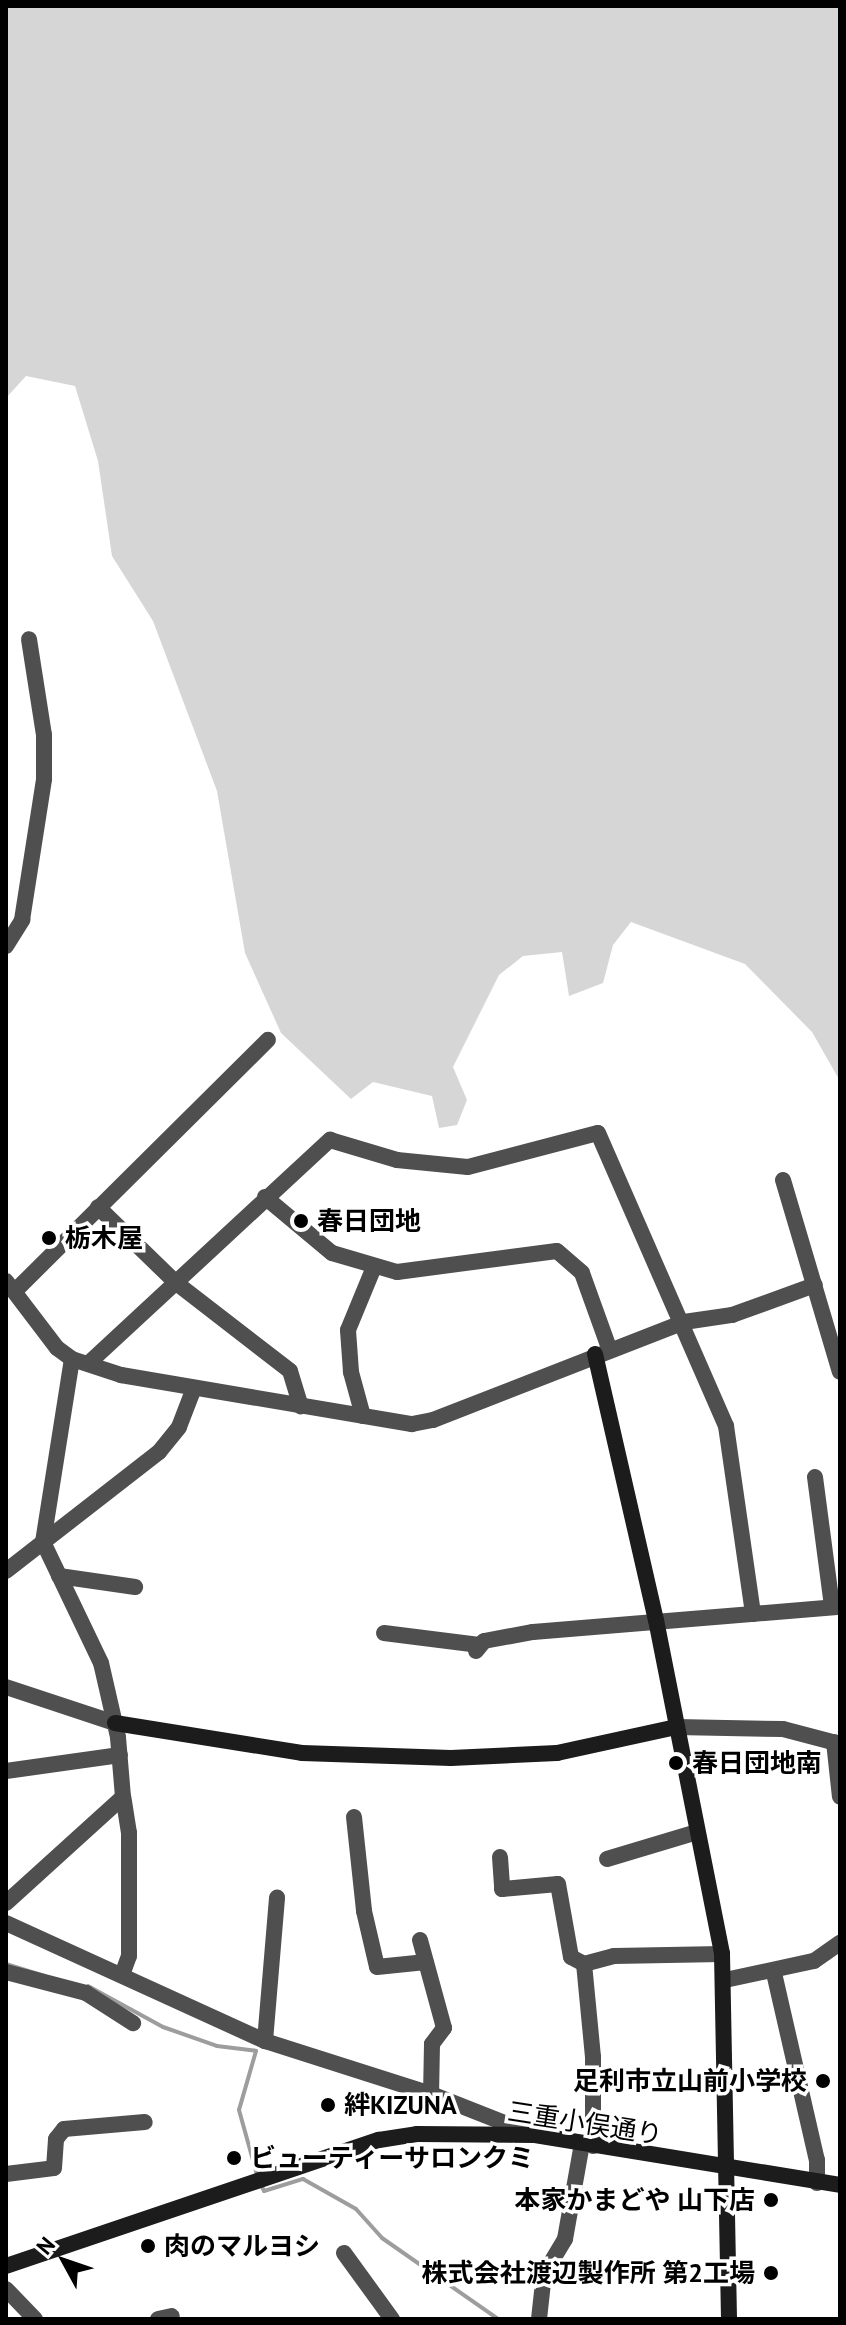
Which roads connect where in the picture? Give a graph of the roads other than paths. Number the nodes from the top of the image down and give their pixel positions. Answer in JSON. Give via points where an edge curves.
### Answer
{"nodes":[{"id":1,"x":29,"y":639,"type":"dead end"},
{"id":2,"x":6,"y":946,"type":"edge"},
{"id":3,"x":268,"y":1040,"type":"dead end"},
{"id":4,"x":783,"y":1180,"type":"dead end"},
{"id":5,"x":265,"y":1197,"type":"junction"},
{"id":6,"x":98,"y":1207,"type":"junction"},
{"id":7,"x":374,"y":1267,"type":"junction"},
{"id":8,"x":175,"y":1282,"type":"junction"},
{"id":9,"x":815,"y":1285,"type":"junction"},
{"id":10,"x":11,"y":1286,"type":"edge"},
{"id":11,"x":684,"y":1322,"type":"junction"},
{"id":12,"x":836,"y":1344,"type":"edge"},
{"id":13,"x":602,"y":1351,"type":"junction"},
{"id":14,"x":72,"y":1359,"type":"junction"},
{"id":15,"x":91,"y":1361,"type":"junction"},
{"id":16,"x":840,"y":1372,"type":"edge"},
{"id":17,"x":194,"y":1388,"type":"junction"},
{"id":18,"x":301,"y":1406,"type":"junction"},
{"id":19,"x":363,"y":1416,"type":"junction"},
{"id":20,"x":815,"y":1477,"type":"dead end"},
{"id":21,"x":43,"y":1542,"type":"junction"},
{"id":22,"x":6,"y":1571,"type":"edge"},
{"id":23,"x":59,"y":1576,"type":"junction"},
{"id":24,"x":135,"y":1587,"type":"dead end"},
{"id":25,"x":836,"y":1607,"type":"edge"},
{"id":26,"x":753,"y":1614,"type":"junction"},
{"id":27,"x":656,"y":1620,"type":"junction"},
{"id":28,"x":384,"y":1633,"type":"dead end"},
{"id":29,"x":6,"y":1687,"type":"edge"},
{"id":30,"x":115,"y":1723,"type":"junction"},
{"id":31,"x":676,"y":1727,"type":"junction"},
{"id":32,"x":837,"y":1743,"type":"edge"},
{"id":33,"x":120,"y":1755,"type":"junction"},
{"id":34,"x":6,"y":1771,"type":"edge"},
{"id":35,"x":123,"y":1797,"type":"junction"},
{"id":36,"x":840,"y":1797,"type":"edge"},
{"id":37,"x":354,"y":1817,"type":"dead end"},
{"id":38,"x":697,"y":1832,"type":"junction"},
{"id":39,"x":500,"y":1857,"type":"dead end"},
{"id":40,"x":607,"y":1859,"type":"dead end"},
{"id":41,"x":277,"y":1897,"type":"dead end"},
{"id":42,"x":6,"y":1903,"type":"edge"},
{"id":43,"x":6,"y":1923,"type":"edge"},
{"id":44,"x":420,"y":1940,"type":"dead end"},
{"id":45,"x":840,"y":1943,"type":"edge"},
{"id":46,"x":722,"y":1954,"type":"junction"},
{"id":47,"x":426,"y":1962,"type":"junction"},
{"id":48,"x":584,"y":1964,"type":"junction"},
{"id":49,"x":6,"y":1972,"type":"edge"},
{"id":50,"x":774,"y":1973,"type":"junction"},
{"id":51,"x":122,"y":1975,"type":"junction"},
{"id":52,"x":725,"y":1980,"type":"junction"},
{"id":53,"x":133,"y":2023,"type":"dead end"},
{"id":54,"x":265,"y":2041,"type":"junction"},
{"id":55,"x":431,"y":2094,"type":"junction"},
{"id":56,"x":145,"y":2122,"type":"dead end"},
{"id":57,"x":535,"y":2135,"type":"junction"},
{"id":58,"x":588,"y":2145,"type":"junction"},
{"id":59,"x":726,"y":2170,"type":"junction"},
{"id":60,"x":6,"y":2174,"type":"edge"},
{"id":61,"x":817,"y":2183,"type":"junction"},
{"id":62,"x":840,"y":2185,"type":"edge"},
{"id":63,"x":344,"y":2253,"type":"dead end"},
{"id":64,"x":6,"y":2266,"type":"edge"},
{"id":65,"x":6,"y":2289,"type":"edge"},
{"id":66,"x":35,"y":2319,"type":"edge"},
{"id":67,"x":392,"y":2319,"type":"edge"},
{"id":68,"x":539,"y":2319,"type":"edge"},
{"id":69,"x":729,"y":2319,"type":"edge"}],
"edges":[{"from":1,"to":2,"type":"street","via":[[44,735],[44,779],[22,920]]},
{"from":3,"to":6,"type":"street"},
{"from":4,"to":9,"type":"street"},
{"from":5,"to":7,"type":"street","via":[[315,1242]]},
{"from":5,"to":8,"type":"street"},
{"from":5,"to":11,"type":"street","via":[[330,1140],[397,1160],[468,1167],[598,1133]]},
{"from":6,"to":8,"type":"street"},
{"from":6,"to":10,"type":"street"},
{"from":7,"to":13,"type":"street","via":[[420,1273],[557,1251],[582,1273]]},
{"from":7,"to":19,"type":"street","via":[[348,1330],[351,1372]]},
{"from":8,"to":15,"type":"street"},
{"from":8,"to":18,"type":"street","via":[[290,1371]]},
{"from":9,"to":11,"type":"street","via":[[732,1315]]},
{"from":9,"to":12,"type":"street"},
{"from":10,"to":14,"type":"street","via":[[57,1348]]},
{"from":11,"to":13,"type":"street"},
{"from":11,"to":26,"type":"street","via":[[730,1439]]},
{"from":12,"to":16,"type":"street"},
{"from":13,"to":19,"type":"street","via":[[433,1420],[412,1424]]},
{"from":13,"to":27,"type":"street"},
{"from":14,"to":15,"type":"street"},
{"from":14,"to":21,"type":"street"},
{"from":15,"to":17,"type":"street","via":[[121,1375]]},
{"from":17,"to":18,"type":"street"},
{"from":17,"to":21,"type":"street","via":[[172,1439]]},
{"from":18,"to":19,"type":"street"},
{"from":20,"to":25,"type":"street"},
{"from":21,"to":22,"type":"street"},
{"from":21,"to":23,"type":"street"},
{"from":23,"to":24,"type":"street"},
{"from":23,"to":30,"type":"street","via":[[101,1663]]},
{"from":25,"to":26,"type":"street"},
{"from":26,"to":27,"type":"street"},
{"from":27,"to":28,"type":"street","via":[[533,1632],[478,1648]]},
{"from":27,"to":31,"type":"street"},
{"from":29,"to":30,"type":"street"},
{"from":30,"to":31,"type":"street","via":[[302,1753],[451,1758],[557,1753]]},
{"from":30,"to":33,"type":"street"},
{"from":31,"to":32,"type":"street","via":[[783,1729]]},
{"from":31,"to":38,"type":"street"},
{"from":32,"to":36,"type":"street"},
{"from":33,"to":34,"type":"street"},
{"from":33,"to":35,"type":"street"},
{"from":35,"to":42,"type":"street"},
{"from":35,"to":51,"type":"street","via":[[129,1833],[129,1956]]},
{"from":37,"to":47,"type":"street","via":[[364,1911],[377,1967]]},
{"from":38,"to":40,"type":"street"},
{"from":38,"to":46,"type":"street"},
{"from":39,"to":48,"type":"street","via":[[502,1889],[558,1884],[571,1957]]},
{"from":41,"to":54,"type":"street"},
{"from":43,"to":51,"type":"street"},
{"from":44,"to":47,"type":"street"},
{"from":45,"to":50,"type":"street","via":[[814,1961]]},
{"from":46,"to":48,"type":"street","via":[[614,1956]]},
{"from":46,"to":52,"type":"street"},
{"from":47,"to":55,"type":"street","via":[[444,2028],[432,2044]]},
{"from":48,"to":58,"type":"street","via":[[593,2057]]},
{"from":49,"to":53,"type":"street","via":[[86,1993]]},
{"from":50,"to":52,"type":"street"},
{"from":50,"to":61,"type":"street"},
{"from":51,"to":54,"type":"street"},
{"from":52,"to":59,"type":"street"},
{"from":54,"to":55,"type":"street"},
{"from":55,"to":57,"type":"street"},
{"from":56,"to":60,"type":"street","via":[[64,2129],[56,2139],[54,2168]]},
{"from":57,"to":58,"type":"street","name":"三重小俣通り"},
{"from":57,"to":64,"type":"street","name":"三重小俣通り","via":[[442,2132],[379,2140]]},
{"from":58,"to":59,"type":"street","name":"三重小俣通り"},
{"from":58,"to":68,"type":"street","via":[[565,2239],[544,2274]]},
{"from":59,"to":61,"type":"street","name":"三重小俣通り"},
{"from":59,"to":69,"type":"street"},
{"from":61,"to":62,"type":"street","name":"三重小俣通り"},
{"from":63,"to":67,"type":"street"},
{"from":65,"to":66,"type":"street"}]}
